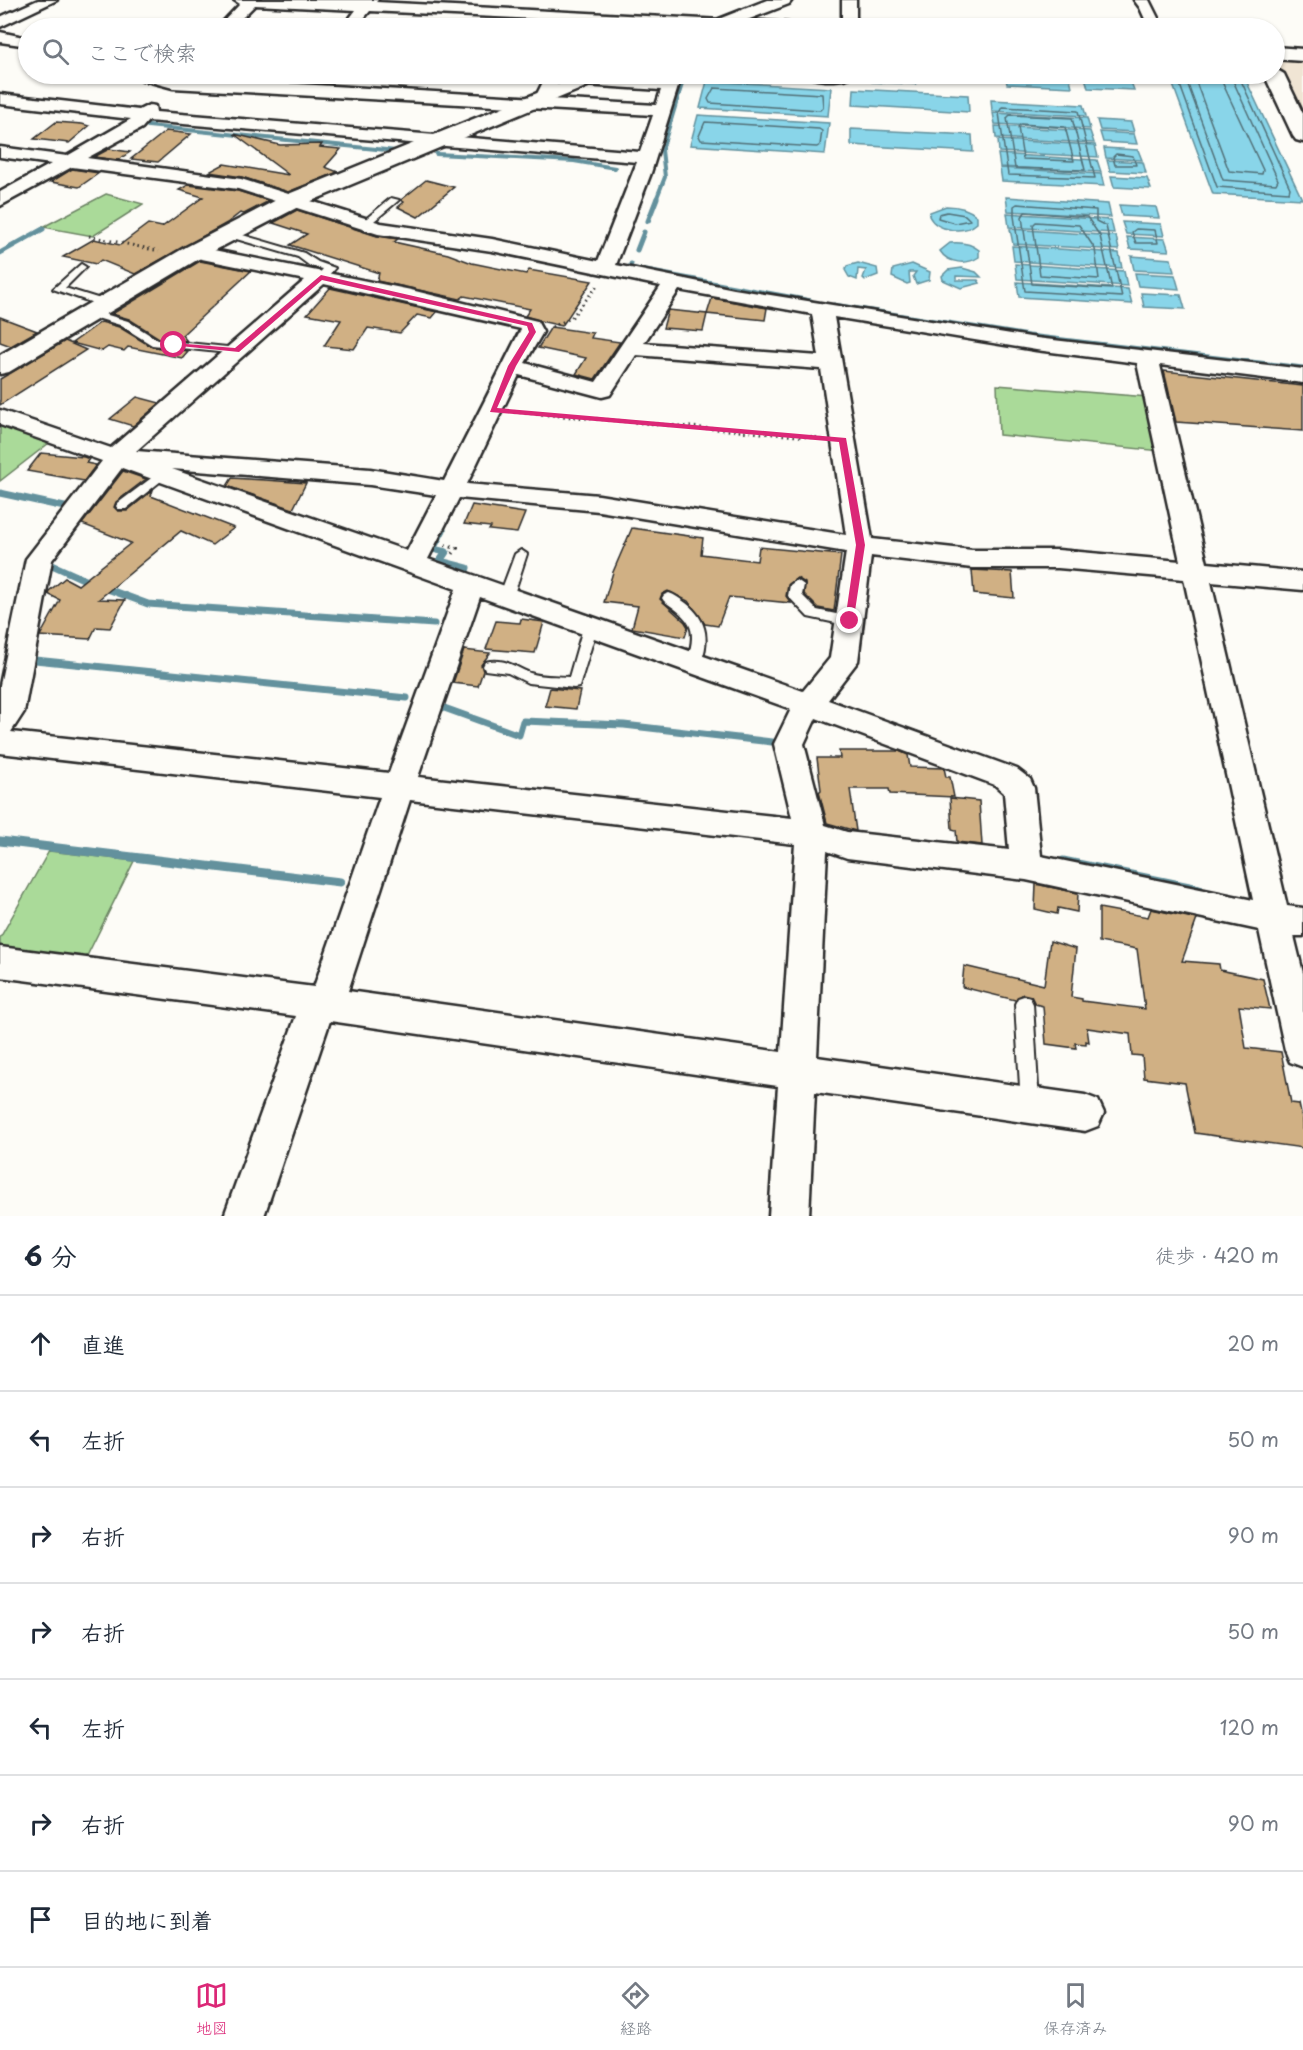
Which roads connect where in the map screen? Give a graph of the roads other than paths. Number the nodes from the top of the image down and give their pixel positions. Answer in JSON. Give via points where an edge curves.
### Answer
{"nodes":[{"id":1,"x":50,"y":0,"type":"edge"},
{"id":2,"x":241,"y":0,"type":"edge"},
{"id":3,"x":252,"y":0,"type":"edge"},
{"id":4,"x":589,"y":0,"type":"edge"},
{"id":5,"x":783,"y":0,"type":"edge"},
{"id":6,"x":849,"y":0,"type":"edge"},
{"id":7,"x":1141,"y":0,"type":"edge"},
{"id":8,"x":369,"y":3,"type":"edge"},
{"id":9,"x":430,"y":10,"type":"junction"},
{"id":10,"x":234,"y":18,"type":"edge"},
{"id":11,"x":357,"y":18,"type":"edge"},
{"id":12,"x":425,"y":18,"type":"edge"},
{"id":13,"x":521,"y":18,"type":"edge"},
{"id":14,"x":580,"y":18,"type":"edge"},
{"id":15,"x":737,"y":18,"type":"edge"},
{"id":16,"x":849,"y":18,"type":"edge"},
{"id":17,"x":1152,"y":18,"type":"edge"},
{"id":18,"x":0,"y":23,"type":"edge"},
{"id":19,"x":0,"y":37,"type":"edge"},
{"id":20,"x":18,"y":40,"type":"edge"},
{"id":21,"x":1285,"y":54,"type":"edge"},
{"id":22,"x":1303,"y":55,"type":"edge"},
{"id":23,"x":173,"y":84,"type":"edge"},
{"id":24,"x":240,"y":84,"type":"edge"},
{"id":25,"x":306,"y":84,"type":"edge"},
{"id":26,"x":547,"y":84,"type":"edge"},
{"id":27,"x":574,"y":84,"type":"edge"},
{"id":28,"x":670,"y":84,"type":"edge"},
{"id":29,"x":1279,"y":84,"type":"edge"},
{"id":30,"x":302,"y":90,"type":"junction"},
{"id":31,"x":0,"y":99,"type":"edge"},
{"id":32,"x":536,"y":99,"type":"junction"},
{"id":33,"x":661,"y":111,"type":"junction"},
{"id":34,"x":144,"y":116,"type":"junction"},
{"id":35,"x":274,"y":127,"type":"junction"},
{"id":36,"x":1303,"y":136,"type":"edge"},
{"id":37,"x":433,"y":142,"type":"junction"},
{"id":38,"x":0,"y":152,"type":"edge"},
{"id":39,"x":646,"y":158,"type":"junction"},
{"id":40,"x":70,"y":161,"type":"junction"},
{"id":41,"x":0,"y":200,"type":"edge"},
{"id":42,"x":294,"y":200,"type":"junction"},
{"id":43,"x":394,"y":200,"type":"dead end"},
{"id":44,"x":365,"y":224,"type":"junction"},
{"id":45,"x":229,"y":234,"type":"junction"},
{"id":46,"x":191,"y":254,"type":"junction"},
{"id":47,"x":81,"y":267,"type":"dead end"},
{"id":48,"x":607,"y":271,"type":"junction"},
{"id":49,"x":321,"y":277,"type":"junction"},
{"id":50,"x":673,"y":284,"type":"junction"},
{"id":51,"x":98,"y":308,"type":"junction"},
{"id":52,"x":822,"y":309,"type":"junction"},
{"id":53,"x":630,"y":348,"type":"junction"},
{"id":54,"x":237,"y":351,"type":"junction"},
{"id":55,"x":1146,"y":357,"type":"junction"},
{"id":56,"x":830,"y":363,"type":"junction"},
{"id":57,"x":0,"y":366,"type":"edge"},
{"id":58,"x":512,"y":366,"type":"junction"},
{"id":59,"x":1303,"y":376,"type":"edge"},
{"id":60,"x":0,"y":417,"type":"edge"},
{"id":61,"x":116,"y":457,"type":"junction"},
{"id":62,"x":162,"y":474,"type":"junction"},
{"id":63,"x":451,"y":490,"type":"junction"},
{"id":64,"x":122,"y":506,"type":"dead end"},
{"id":65,"x":860,"y":545,"type":"junction"},
{"id":66,"x":521,"y":554,"type":"dead end"},
{"id":67,"x":413,"y":564,"type":"junction"},
{"id":68,"x":1195,"y":571,"type":"junction"},
{"id":69,"x":1303,"y":581,"type":"edge"},
{"id":70,"x":467,"y":584,"type":"junction"},
{"id":71,"x":796,"y":585,"type":"dead end"},
{"id":72,"x":506,"y":597,"type":"junction"},
{"id":73,"x":669,"y":598,"type":"dead end"},
{"id":74,"x":850,"y":621,"type":"junction"},
{"id":75,"x":590,"y":628,"type":"junction"},
{"id":76,"x":10,"y":650,"type":"edge"},
{"id":77,"x":693,"y":664,"type":"junction"},
{"id":78,"x":490,"y":666,"type":"dead end"},
{"id":79,"x":808,"y":705,"type":"junction"},
{"id":80,"x":0,"y":725,"type":"edge"},
{"id":81,"x":0,"y":742,"type":"edge"},
{"id":82,"x":399,"y":787,"type":"junction"},
{"id":83,"x":811,"y":833,"type":"junction"},
{"id":84,"x":1026,"y":866,"type":"junction"},
{"id":85,"x":1288,"y":921,"type":"edge"},
{"id":86,"x":0,"y":962,"type":"edge"},
{"id":87,"x":322,"y":1004,"type":"junction"},
{"id":88,"x":1024,"y":1004,"type":"dead end"},
{"id":89,"x":1303,"y":1050,"type":"edge"},
{"id":90,"x":797,"y":1073,"type":"junction"},
{"id":91,"x":1030,"y":1105,"type":"junction"},
{"id":92,"x":1085,"y":1113,"type":"dead end"},
{"id":93,"x":244,"y":1216,"type":"edge"},
{"id":94,"x":789,"y":1216,"type":"edge"}],
"edges":[{"from":1,"to":18,"type":"street"},
{"from":2,"to":3,"type":"street"},
{"from":3,"to":8,"type":"street"},
{"from":3,"to":10,"type":"street"},
{"from":4,"to":14,"type":"street"},
{"from":5,"to":15,"type":"street"},
{"from":6,"to":16,"type":"street"},
{"from":7,"to":17,"type":"street"},
{"from":8,"to":9,"type":"street"},
{"from":8,"to":11,"type":"street"},
{"from":9,"to":12,"type":"street"},
{"from":9,"to":13,"type":"street"},
{"from":19,"to":20,"type":"street"},
{"from":21,"to":22,"type":"street"},
{"from":23,"to":34,"type":"street"},
{"from":24,"to":30,"type":"street"},
{"from":25,"to":30,"type":"street"},
{"from":26,"to":32,"type":"street"},
{"from":27,"to":32,"type":"street"},
{"from":28,"to":33,"type":"street"},
{"from":29,"to":36,"type":"street"},
{"from":30,"to":32,"type":"street"},
{"from":30,"to":35,"type":"street"},
{"from":31,"to":34,"type":"street"},
{"from":32,"to":33,"type":"street"},
{"from":32,"to":37,"type":"street"},
{"from":33,"to":39,"type":"street"},
{"from":34,"to":35,"type":"street"},
{"from":34,"to":40,"type":"street"},
{"from":35,"to":37,"type":"street"},
{"from":37,"to":39,"type":"street"},
{"from":37,"to":42,"type":"street"},
{"from":38,"to":40,"type":"street"},
{"from":39,"to":48,"type":"street"},
{"from":40,"to":41,"type":"street"},
{"from":40,"to":42,"type":"street","via":[[241,184]]},
{"from":42,"to":44,"type":"street"},
{"from":42,"to":45,"type":"street"},
{"from":43,"to":44,"type":"lane"},
{"from":44,"to":48,"type":"street","via":[[538,254]]},
{"from":45,"to":46,"type":"street"},
{"from":45,"to":49,"type":"lane","via":[[301,255],[330,268]]},
{"from":46,"to":49,"type":"street"},
{"from":46,"to":51,"type":"street"},
{"from":47,"to":51,"type":"lane","via":[[58,289]]},
{"from":48,"to":50,"type":"street"},
{"from":49,"to":54,"type":"street"},
{"from":49,"to":58,"type":"street","via":[[530,325],[532,332]]},
{"from":50,"to":52,"type":"street"},
{"from":50,"to":53,"type":"street"},
{"from":51,"to":54,"type":"lane","via":[[156,343]]},
{"from":51,"to":57,"type":"street"},
{"from":52,"to":55,"type":"street","via":[[1036,344]]},
{"from":52,"to":56,"type":"street"},
{"from":53,"to":56,"type":"street"},
{"from":53,"to":58,"type":"street","via":[[602,390]]},
{"from":54,"to":61,"type":"street"},
{"from":55,"to":59,"type":"street"},
{"from":55,"to":68,"type":"street"},
{"from":56,"to":65,"type":"street"},
{"from":58,"to":63,"type":"street"},
{"from":60,"to":61,"type":"street"},
{"from":61,"to":62,"type":"street"},
{"from":61,"to":63,"type":"street","via":[[369,477]]},
{"from":61,"to":76,"type":"street","via":[[39,559]]},
{"from":62,"to":64,"type":"lane"},
{"from":62,"to":67,"type":"street"},
{"from":63,"to":65,"type":"street","via":[[599,503]]},
{"from":63,"to":67,"type":"street"},
{"from":65,"to":68,"type":"street","via":[[972,559],[1058,560]]},
{"from":65,"to":74,"type":"street"},
{"from":66,"to":72,"type":"lane"},
{"from":67,"to":70,"type":"street"},
{"from":68,"to":69,"type":"street"},
{"from":68,"to":85,"type":"street"},
{"from":70,"to":72,"type":"street"},
{"from":70,"to":82,"type":"street"},
{"from":71,"to":74,"type":"lane","via":[[795,596],[813,614]]},
{"from":72,"to":75,"type":"street"},
{"from":73,"to":77,"type":"lane","via":[[693,614],[701,639]]},
{"from":74,"to":79,"type":"street","via":[[844,661]]},
{"from":75,"to":77,"type":"street"},
{"from":75,"to":78,"type":"lane","via":[[574,683],[528,678],[511,668]]},
{"from":76,"to":80,"type":"street","via":[[9,712]]},
{"from":77,"to":79,"type":"street"},
{"from":79,"to":83,"type":"street","via":[[789,744]]},
{"from":79,"to":84,"type":"street","via":[[1005,777],[1019,788]]},
{"from":81,"to":82,"type":"street"},
{"from":82,"to":83,"type":"street"},
{"from":82,"to":87,"type":"street"},
{"from":83,"to":84,"type":"street","via":[[847,845]]},
{"from":83,"to":90,"type":"street"},
{"from":84,"to":85,"type":"street"},
{"from":85,"to":89,"type":"street"},
{"from":86,"to":87,"type":"street"},
{"from":87,"to":90,"type":"street"},
{"from":87,"to":93,"type":"street"},
{"from":88,"to":91,"type":"lane"},
{"from":90,"to":91,"type":"street"},
{"from":90,"to":94,"type":"street"},
{"from":91,"to":92,"type":"street"}]}
